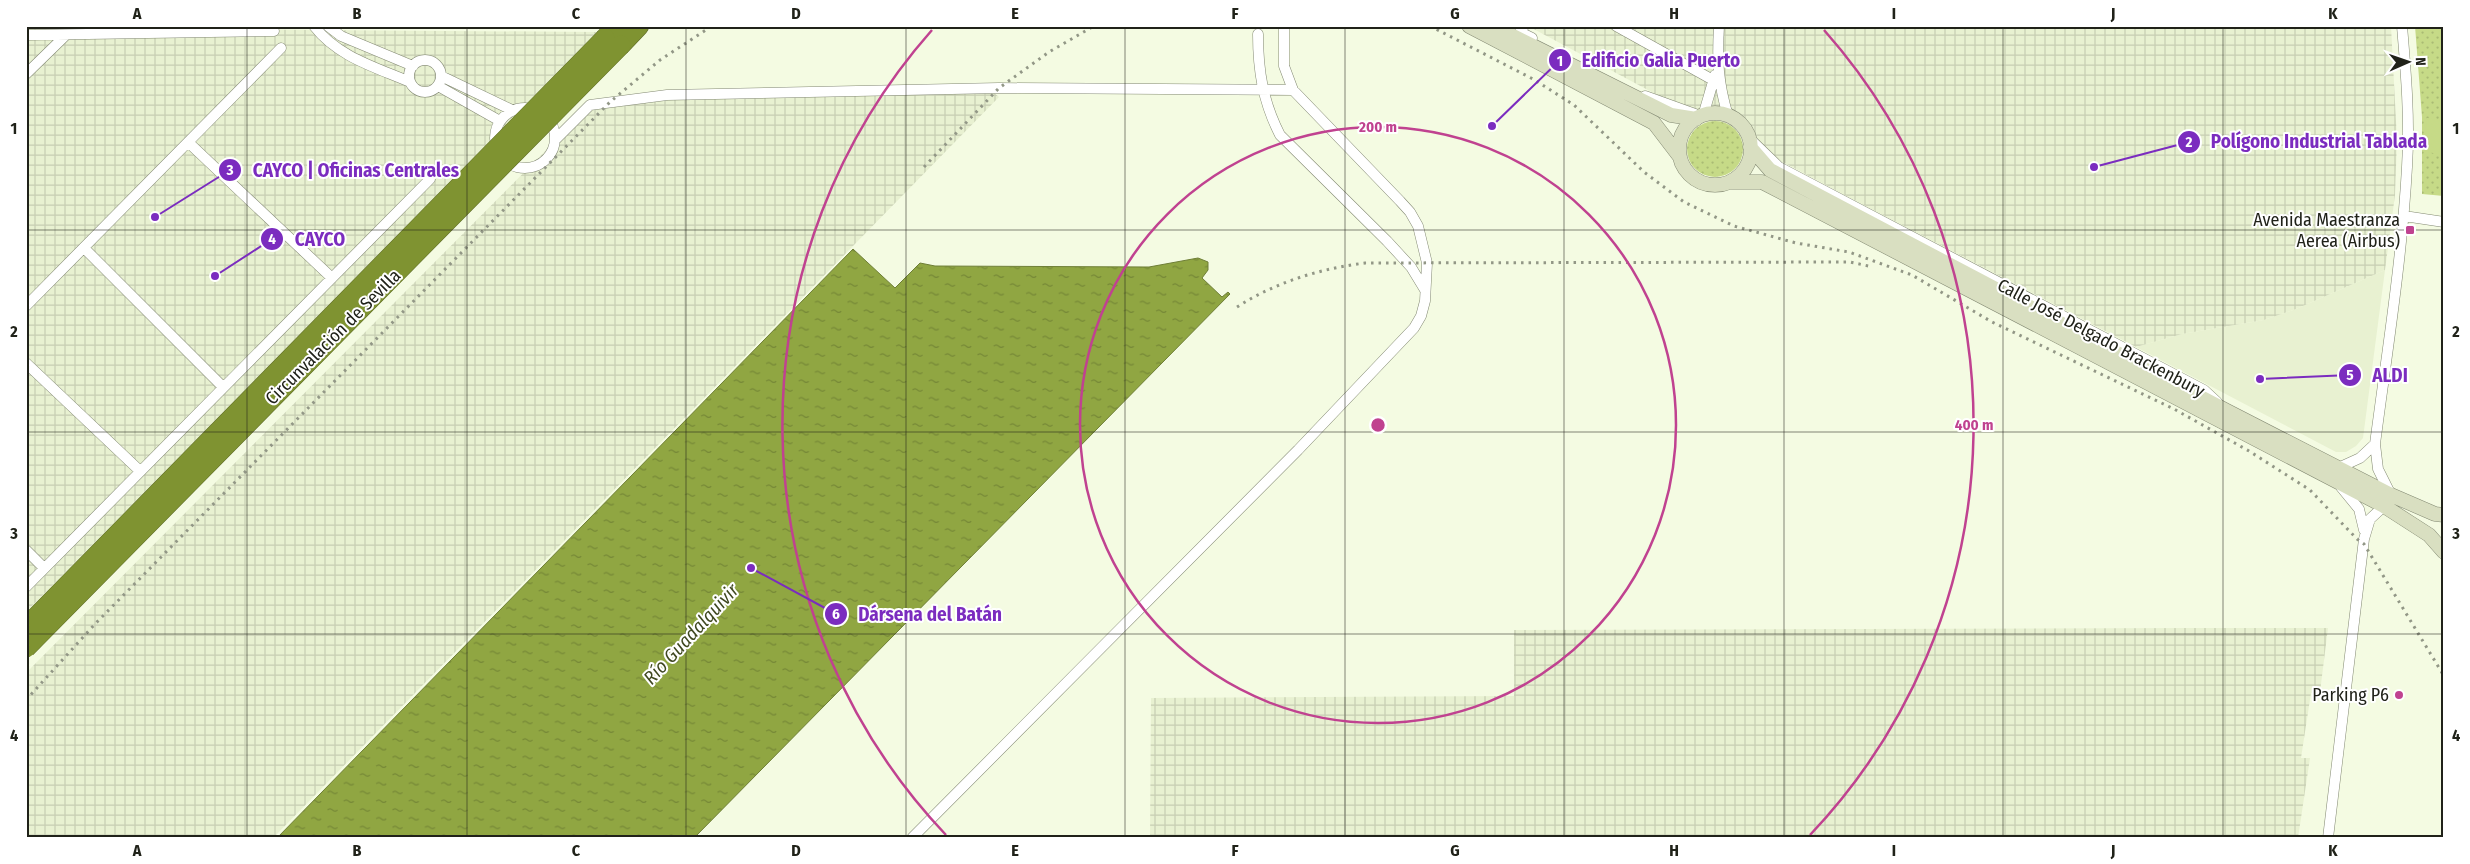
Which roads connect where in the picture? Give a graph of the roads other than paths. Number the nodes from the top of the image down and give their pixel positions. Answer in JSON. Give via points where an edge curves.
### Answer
{"nodes":[{"id":1,"x":314,"y":26,"type":"edge"},
{"id":2,"x":328,"y":26,"type":"edge"},
{"id":3,"x":616,"y":26,"type":"edge"},
{"id":4,"x":639,"y":26,"type":"edge"},
{"id":5,"x":1284,"y":26,"type":"edge"},
{"id":6,"x":1469,"y":26,"type":"edge"},
{"id":7,"x":1493,"y":26,"type":"edge"},
{"id":8,"x":1508,"y":26,"type":"edge"},
{"id":9,"x":1616,"y":26,"type":"edge"},
{"id":10,"x":1718,"y":26,"type":"edge"},
{"id":11,"x":2402,"y":26,"type":"edge"},
{"id":12,"x":1522,"y":29,"type":"edge"},
{"id":13,"x":274,"y":31,"type":"dead end"},
{"id":14,"x":1258,"y":34,"type":"dead end"},
{"id":15,"x":26,"y":35,"type":"edge"},
{"id":16,"x":66,"y":35,"type":"junction"},
{"id":17,"x":281,"y":48,"type":"dead end"},
{"id":18,"x":413,"y":66,"type":"junction"},
{"id":19,"x":1717,"y":66,"type":"junction"},
{"id":20,"x":26,"y":74,"type":"edge"},
{"id":21,"x":1713,"y":80,"type":"junction"},
{"id":22,"x":440,"y":81,"type":"junction"},
{"id":23,"x":410,"y":82,"type":"junction"},
{"id":24,"x":1293,"y":90,"type":"junction"},
{"id":25,"x":1262,"y":91,"type":"junction"},
{"id":26,"x":512,"y":110,"type":"junction"},
{"id":27,"x":1728,"y":116,"type":"junction"},
{"id":28,"x":1700,"y":117,"type":"junction"},
{"id":29,"x":500,"y":121,"type":"junction"},
{"id":30,"x":555,"y":140,"type":"junction"},
{"id":31,"x":1750,"y":142,"type":"junction"},
{"id":32,"x":189,"y":143,"type":"junction"},
{"id":33,"x":1680,"y":157,"type":"junction"},
{"id":34,"x":430,"y":179,"type":"dead end"},
{"id":35,"x":1730,"y":182,"type":"junction"},
{"id":36,"x":2404,"y":216,"type":"junction"},
{"id":37,"x":2444,"y":222,"type":"edge"},
{"id":38,"x":84,"y":248,"type":"junction"},
{"id":39,"x":332,"y":278,"type":"junction"},
{"id":40,"x":1425,"y":290,"type":"junction"},
{"id":41,"x":26,"y":306,"type":"edge"},
{"id":42,"x":26,"y":363,"type":"edge"},
{"id":43,"x":224,"y":387,"type":"junction"},
{"id":44,"x":2375,"y":444,"type":"junction"},
{"id":45,"x":140,"y":471,"type":"junction"},
{"id":46,"x":2337,"y":475,"type":"junction"},
{"id":47,"x":2388,"y":501,"type":"junction"},
{"id":48,"x":2444,"y":515,"type":"edge"},
{"id":49,"x":2364,"y":539,"type":"junction"},
{"id":50,"x":26,"y":550,"type":"edge"},
{"id":51,"x":2444,"y":552,"type":"edge"},
{"id":52,"x":44,"y":568,"type":"junction"},
{"id":53,"x":26,"y":587,"type":"edge"},
{"id":54,"x":26,"y":627,"type":"edge"},
{"id":55,"x":26,"y":648,"type":"edge"},
{"id":56,"x":912,"y":838,"type":"edge"},
{"id":57,"x":2328,"y":838,"type":"edge"}],
"edges":[{"from":1,"to":23,"type":"street","via":[[343,54]]},
{"from":2,"to":18,"type":"street","via":[[341,36]]},
{"from":3,"to":54,"type":"highway","name":"Circunvalación de Sevilla","bridge":true},
{"from":4,"to":55,"type":"highway","name":"Circunvalación de Sevilla","bridge":true},
{"from":5,"to":24,"type":"street","via":[[1284,66]]},
{"from":6,"to":33,"type":"main road","via":[[1654,122]]},
{"from":7,"to":28,"type":"main road","via":[[1671,115]]},
{"from":8,"to":12,"type":"street"},
{"from":9,"to":21,"type":"street"},
{"from":10,"to":19,"type":"street"},
{"from":11,"to":36,"type":"street","via":[[2408,108]]},
{"from":12,"to":28,"type":"street","via":[[1645,96]]},
{"from":13,"to":16,"type":"street"},
{"from":14,"to":25,"type":"street"},
{"from":15,"to":16,"type":"street"},
{"from":16,"to":20,"type":"street"},
{"from":17,"to":32,"type":"street"},
{"from":18,"to":22,"type":"street","via":[[429,61],[438,66]]},
{"from":18,"to":23,"type":"street"},
{"from":19,"to":21,"type":"street"},
{"from":19,"to":27,"type":"street"},
{"from":21,"to":28,"type":"street"},
{"from":22,"to":23,"type":"street","via":[[434,90],[424,93]]},
{"from":22,"to":26,"type":"street"},
{"from":22,"to":29,"type":"street"},
{"from":24,"to":25,"type":"street"},
{"from":24,"to":40,"type":"street","via":[[1410,212],[1418,226],[1427,263]]},
{"from":25,"to":30,"type":"street","via":[[1000,88],[667,94],[590,105]]},
{"from":25,"to":40,"type":"street","via":[[1280,135],[1394,248]]},
{"from":26,"to":29,"type":"street"},
{"from":26,"to":30,"type":"street","via":[[529,108],[545,116],[551,122]]},
{"from":27,"to":28,"type":"main road","via":[[1711,114]]},
{"from":27,"to":31,"type":"main road","via":[[1740,124]]},
{"from":28,"to":33,"type":"main road","via":[[1683,132],[1679,144]]},
{"from":29,"to":30,"type":"street","via":[[494,142],[497,152],[513,167],[524,169],[542,164],[549,157]]},
{"from":31,"to":35,"type":"main road","via":[[1746,168]]},
{"from":31,"to":46,"type":"main road","name":"Calle José Delgado Brackenbury","via":[[1770,170],[2225,410]]},
{"from":32,"to":38,"type":"street"},
{"from":32,"to":39,"type":"street"},
{"from":33,"to":35,"type":"main road","via":[[1689,175],[1701,182],[1714,185]]},
{"from":34,"to":39,"type":"street"},
{"from":35,"to":46,"type":"main road","name":"Calle José Delgado Brackenbury","via":[[1762,182]]},
{"from":36,"to":37,"type":"street"},
{"from":36,"to":44,"type":"street"},
{"from":38,"to":41,"type":"street"},
{"from":38,"to":43,"type":"street"},
{"from":39,"to":43,"type":"street"},
{"from":40,"to":56,"type":"street","via":[[1421,316],[1404,341]]},
{"from":42,"to":45,"type":"street"},
{"from":43,"to":45,"type":"street"},
{"from":44,"to":46,"type":"street"},
{"from":44,"to":47,"type":"street","via":[[2378,469]]},
{"from":45,"to":52,"type":"street"},
{"from":46,"to":47,"type":"main road","name":"Calle José Delgado Brackenbury"},
{"from":46,"to":49,"type":"street","via":[[2359,509],[2364,521]]},
{"from":47,"to":48,"type":"main road","name":"Calle José Delgado Brackenbury"},
{"from":47,"to":49,"type":"street","via":[[2368,523]]},
{"from":47,"to":51,"type":"main road","name":"Calle José Delgado Brackenbury","via":[[2429,534]]},
{"from":49,"to":57,"type":"street"},
{"from":50,"to":52,"type":"street"},
{"from":52,"to":53,"type":"street"}]}
